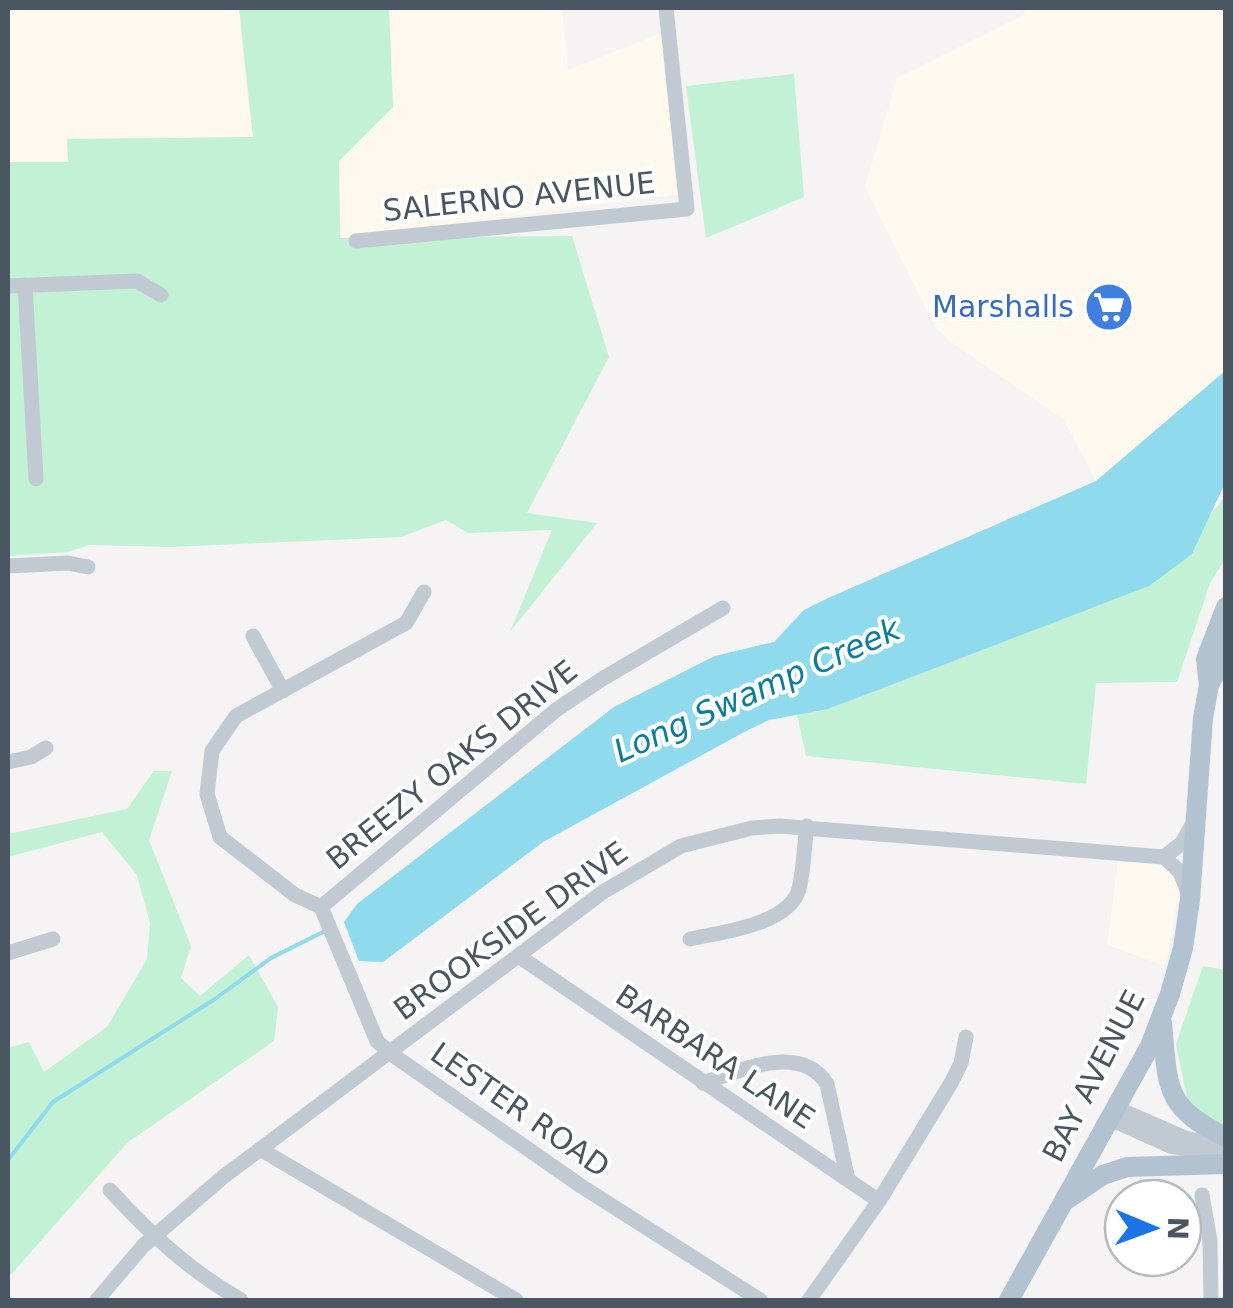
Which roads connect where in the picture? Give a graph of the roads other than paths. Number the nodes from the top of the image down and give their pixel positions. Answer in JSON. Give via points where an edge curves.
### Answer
{"nodes":[{"id":1,"x":666,"y":8,"type":"edge"},
{"id":2,"x":356,"y":240,"type":"dead end"},
{"id":3,"x":8,"y":286,"type":"edge"},
{"id":4,"x":25,"y":286,"type":"junction"},
{"id":5,"x":161,"y":295,"type":"dead end"},
{"id":6,"x":36,"y":479,"type":"dead end"},
{"id":7,"x":8,"y":566,"type":"edge"},
{"id":8,"x":88,"y":568,"type":"dead end"},
{"id":9,"x":424,"y":592,"type":"dead end"},
{"id":10,"x":1226,"y":607,"type":"edge"},
{"id":11,"x":723,"y":608,"type":"dead end"},
{"id":12,"x":253,"y":636,"type":"dead end"},
{"id":13,"x":1226,"y":653,"type":"edge"},
{"id":14,"x":1209,"y":685,"type":"junction"},
{"id":15,"x":282,"y":691,"type":"junction"},
{"id":16,"x":46,"y":748,"type":"dead end"},
{"id":17,"x":8,"y":762,"type":"edge"},
{"id":18,"x":1196,"y":818,"type":"junction"},
{"id":19,"x":807,"y":826,"type":"junction"},
{"id":20,"x":1164,"y":857,"type":"junction"},
{"id":21,"x":1190,"y":900,"type":"junction"},
{"id":22,"x":327,"y":922,"type":"junction"},
{"id":23,"x":53,"y":939,"type":"dead end"},
{"id":24,"x":690,"y":939,"type":"dead end"},
{"id":25,"x":8,"y":953,"type":"edge"},
{"id":26,"x":520,"y":957,"type":"junction"},
{"id":27,"x":1162,"y":1016,"type":"junction"},
{"id":28,"x":966,"y":1037,"type":"dead end"},
{"id":29,"x":390,"y":1053,"type":"junction"},
{"id":30,"x":702,"y":1084,"type":"junction"},
{"id":31,"x":1113,"y":1114,"type":"junction"},
{"id":32,"x":1226,"y":1138,"type":"edge"},
{"id":33,"x":1226,"y":1147,"type":"edge"},
{"id":34,"x":260,"y":1149,"type":"junction"},
{"id":35,"x":1226,"y":1155,"type":"edge"},
{"id":36,"x":1226,"y":1164,"type":"edge"},
{"id":37,"x":848,"y":1180,"type":"junction"},
{"id":38,"x":110,"y":1190,"type":"dead end"},
{"id":39,"x":880,"y":1200,"type":"junction"},
{"id":40,"x":1064,"y":1201,"type":"junction"},
{"id":41,"x":1203,"y":1201,"type":"edge"},
{"id":42,"x":153,"y":1237,"type":"junction"},
{"id":43,"x":98,"y":1300,"type":"edge"},
{"id":44,"x":241,"y":1300,"type":"edge"},
{"id":45,"x":516,"y":1300,"type":"edge"},
{"id":46,"x":760,"y":1300,"type":"edge"},
{"id":47,"x":809,"y":1300,"type":"edge"},
{"id":48,"x":1009,"y":1300,"type":"edge"},
{"id":49,"x":1211,"y":1300,"type":"edge"}],
"edges":[{"from":1,"to":2,"type":"street","name":"SALERNO AVENUE","via":[[687,208]]},
{"from":3,"to":4,"type":"street"},
{"from":4,"to":5,"type":"street","via":[[137,280]]},
{"from":4,"to":6,"type":"street"},
{"from":7,"to":8,"type":"street"},
{"from":9,"to":15,"type":"street","via":[[406,623]]},
{"from":10,"to":14,"type":"main road","name":"BAY AVENUE","via":[[1206,659]]},
{"from":11,"to":22,"type":"street","name":"BREEZY OAKS DRIVE","via":[[556,710]]},
{"from":12,"to":15,"type":"street"},
{"from":13,"to":14,"type":"main road","name":"BAY AVENUE"},
{"from":14,"to":18,"type":"main road","name":"BAY AVENUE"},
{"from":15,"to":22,"type":"street","via":[[236,716],[212,751],[208,794],[220,838]]},
{"from":16,"to":17,"type":"street"},
{"from":18,"to":20,"type":"street","via":[[1182,843]]},
{"from":18,"to":21,"type":"main road","name":"BAY AVENUE"},
{"from":19,"to":20,"type":"street","name":"BROOKSIDE DRIVE"},
{"from":19,"to":24,"type":"street","via":[[798,892],[790,905],[753,924]]},
{"from":19,"to":26,"type":"street","name":"BROOKSIDE DRIVE","via":[[752,828],[681,846],[603,892]]},
{"from":20,"to":21,"type":"street","via":[[1180,872]]},
{"from":21,"to":27,"type":"main road","name":"BAY AVENUE"},
{"from":22,"to":29,"type":"street","name":"LESTER ROAD","via":[[376,1040]]},
{"from":23,"to":25,"type":"street"},
{"from":26,"to":29,"type":"street","name":"BROOKSIDE DRIVE"},
{"from":26,"to":30,"type":"street","name":"BARBARA LANE"},
{"from":27,"to":31,"type":"main road","name":"BAY AVENUE"},
{"from":27,"to":32,"type":"main road","via":[[1165,1071],[1177,1103]]},
{"from":28,"to":39,"type":"street","via":[[952,1083]]},
{"from":29,"to":34,"type":"street","name":"BROOKSIDE DRIVE"},
{"from":29,"to":46,"type":"street","name":"LESTER ROAD"},
{"from":30,"to":37,"type":"street","name":"BARBARA LANE"},
{"from":30,"to":37,"type":"street","via":[[772,1063],[808,1065],[827,1084]]},
{"from":31,"to":33,"type":"street"},
{"from":31,"to":35,"type":"street","via":[[1170,1146]]},
{"from":31,"to":40,"type":"main road","name":"BAY AVENUE"},
{"from":34,"to":42,"type":"street","name":"BROOKSIDE DRIVE"},
{"from":34,"to":45,"type":"street"},
{"from":36,"to":40,"type":"main road","via":[[1118,1169]]},
{"from":37,"to":39,"type":"street","name":"BARBARA LANE"},
{"from":38,"to":42,"type":"street"},
{"from":39,"to":47,"type":"street"},
{"from":40,"to":48,"type":"main road","name":"BAY AVENUE"},
{"from":41,"to":49,"type":"street"},
{"from":42,"to":43,"type":"street","name":"BROOKSIDE DRIVE"},
{"from":42,"to":44,"type":"street"}]}
